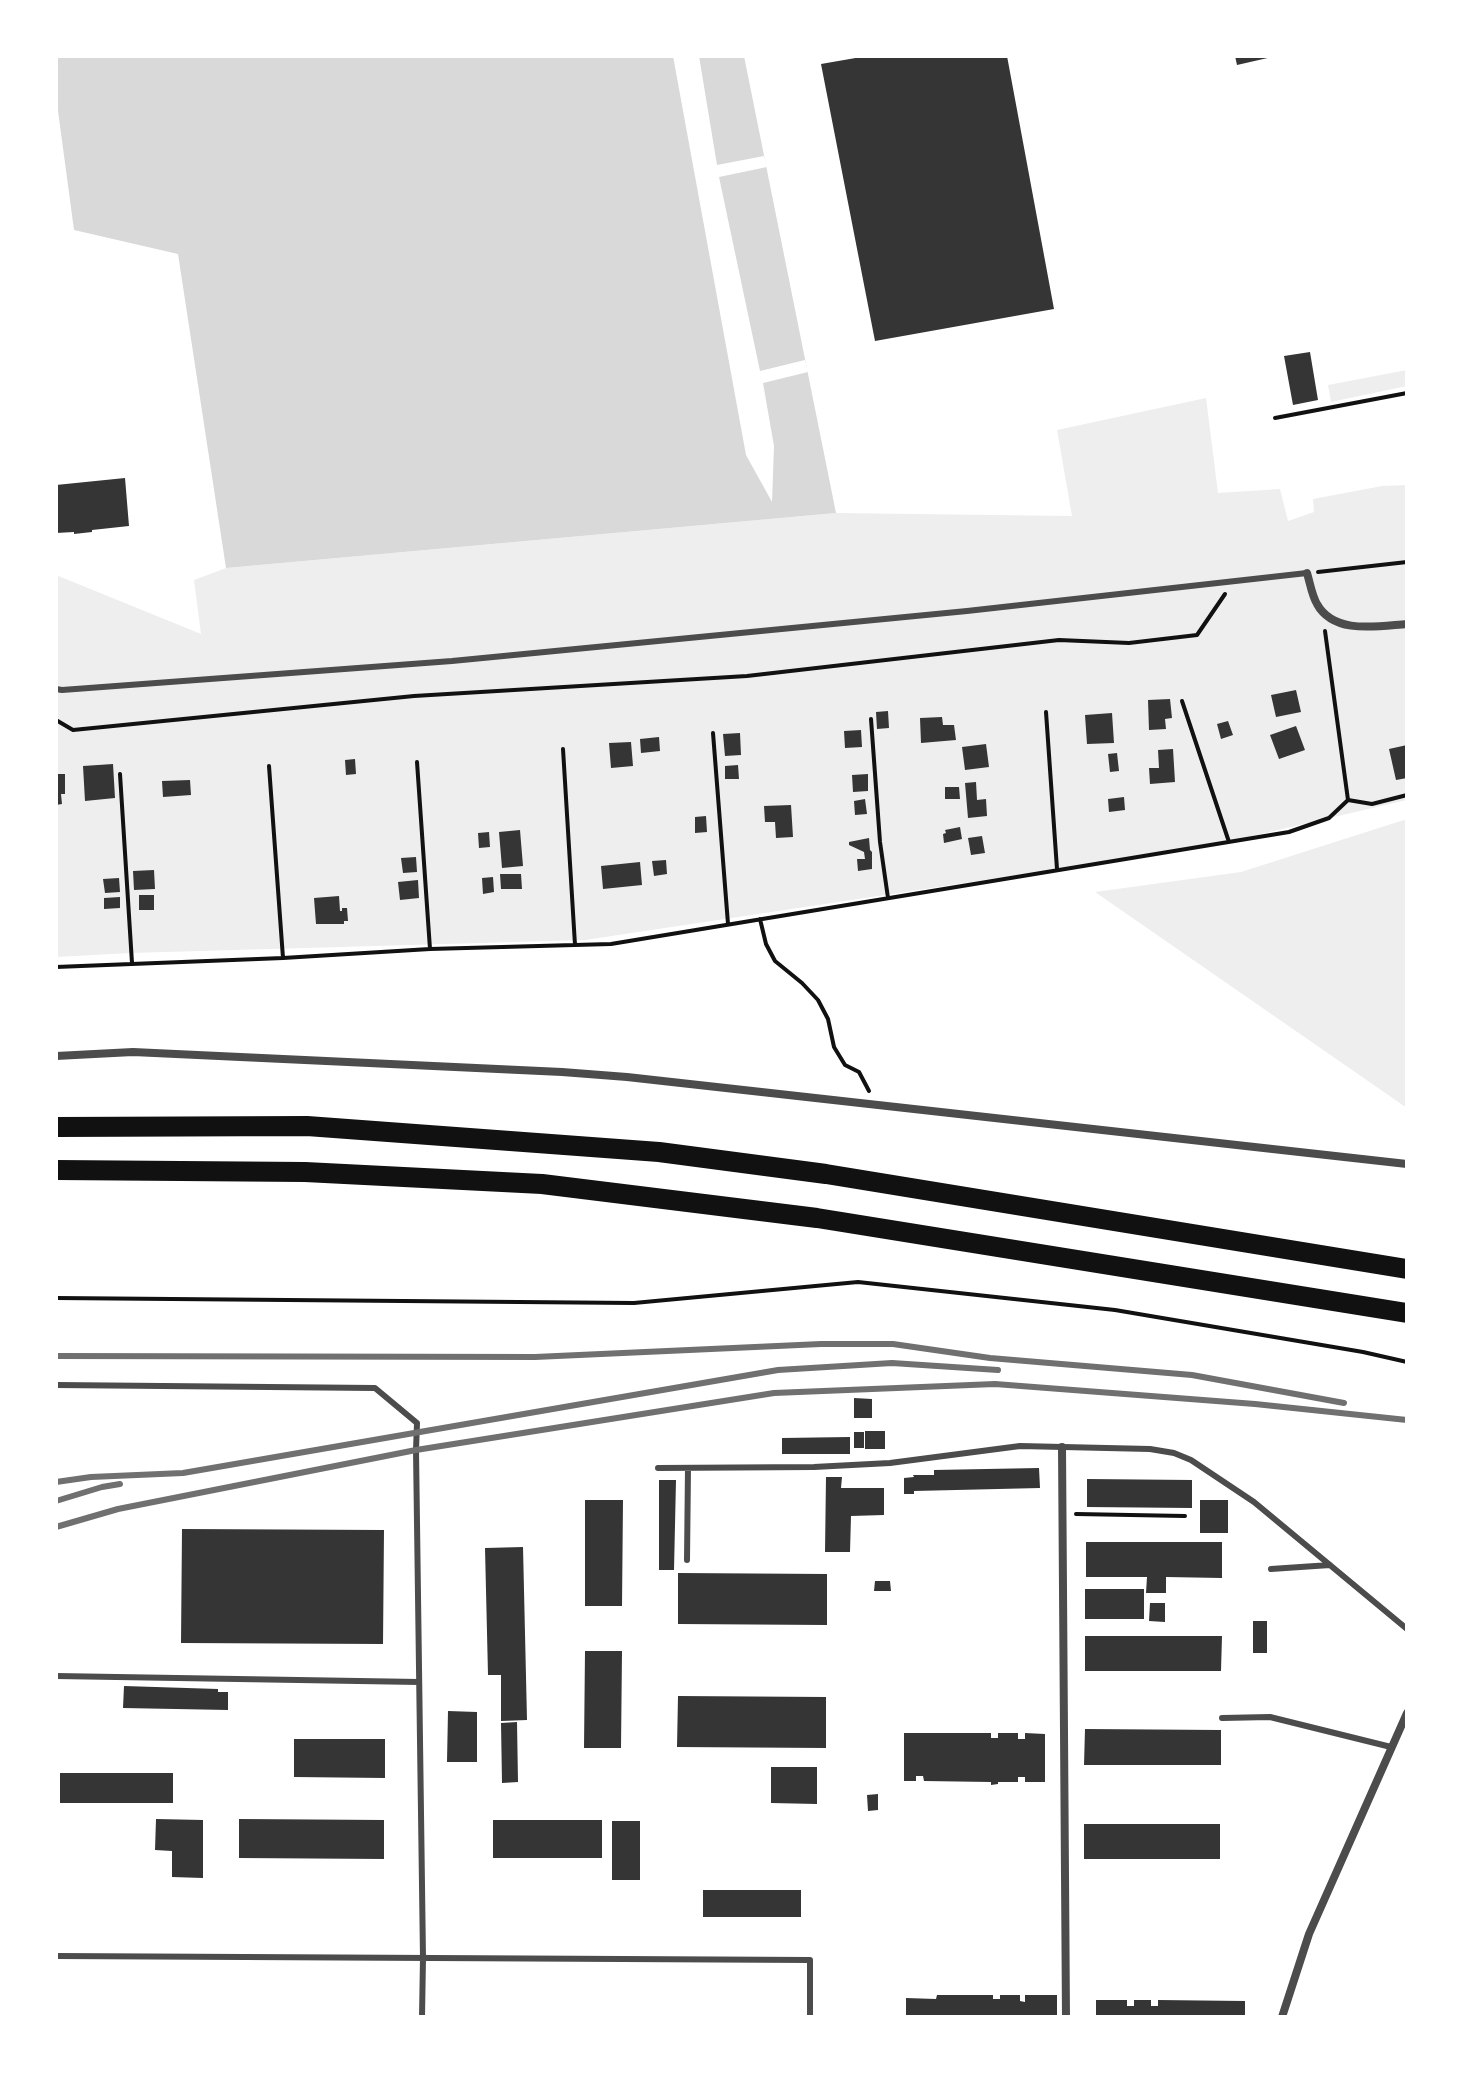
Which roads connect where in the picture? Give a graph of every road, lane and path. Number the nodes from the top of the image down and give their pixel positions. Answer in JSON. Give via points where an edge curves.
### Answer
{"nodes":[{"id":1,"x":1407,"y":393,"type":"edge"},
{"id":2,"x":1275,"y":418,"type":"dead end"},
{"id":3,"x":1407,"y":562,"type":"edge"},
{"id":4,"x":1307,"y":573,"type":"junction"},
{"id":5,"x":1233,"y":582,"type":"junction"},
{"id":6,"x":1323,"y":613,"type":"junction"},
{"id":7,"x":1407,"y":624,"type":"edge"},
{"id":8,"x":56,"y":689,"type":"edge"},
{"id":9,"x":1182,"y":701,"type":"dead end"},
{"id":10,"x":1046,"y":712,"type":"dead end"},
{"id":11,"x":871,"y":719,"type":"dead end"},
{"id":12,"x":56,"y":720,"type":"edge"},
{"id":13,"x":713,"y":733,"type":"dead end"},
{"id":14,"x":563,"y":749,"type":"dead end"},
{"id":15,"x":417,"y":762,"type":"dead end"},
{"id":16,"x":269,"y":766,"type":"dead end"},
{"id":17,"x":120,"y":774,"type":"dead end"},
{"id":18,"x":1407,"y":795,"type":"edge"},
{"id":19,"x":1348,"y":800,"type":"junction"},
{"id":20,"x":1229,"y":842,"type":"junction"},
{"id":21,"x":1057,"y":870,"type":"junction"},
{"id":22,"x":888,"y":898,"type":"junction"},
{"id":23,"x":760,"y":919,"type":"junction"},
{"id":24,"x":728,"y":924,"type":"junction"},
{"id":25,"x":575,"y":945,"type":"junction"},
{"id":26,"x":430,"y":949,"type":"junction"},
{"id":27,"x":283,"y":958,"type":"junction"},
{"id":28,"x":132,"y":964,"type":"junction"},
{"id":29,"x":56,"y":967,"type":"edge"},
{"id":30,"x":56,"y":1056,"type":"edge"},
{"id":31,"x":873,"y":1104,"type":"junction"},
{"id":32,"x":56,"y":1127,"type":"edge"},
{"id":33,"x":1407,"y":1164,"type":"edge"},
{"id":34,"x":56,"y":1170,"type":"edge"},
{"id":35,"x":1407,"y":1269,"type":"edge"},
{"id":36,"x":56,"y":1298,"type":"edge"},
{"id":37,"x":1407,"y":1313,"type":"edge"},
{"id":38,"x":1407,"y":1362,"type":"edge"},
{"id":39,"x":56,"y":1385,"type":"edge"},
{"id":40,"x":1062,"y":1447,"type":"junction"},
{"id":41,"x":658,"y":1468,"type":"dead end"},
{"id":42,"x":688,"y":1468,"type":"junction"},
{"id":43,"x":1062,"y":1514,"type":"junction"},
{"id":44,"x":1185,"y":1516,"type":"dead end"},
{"id":45,"x":687,"y":1560,"type":"dead end"},
{"id":46,"x":1330,"y":1565,"type":"junction"},
{"id":47,"x":1271,"y":1569,"type":"dead end"},
{"id":48,"x":1407,"y":1629,"type":"edge"},
{"id":49,"x":56,"y":1676,"type":"edge"},
{"id":50,"x":419,"y":1682,"type":"junction"},
{"id":51,"x":1407,"y":1713,"type":"edge"},
{"id":52,"x":1222,"y":1718,"type":"dead end"},
{"id":53,"x":1391,"y":1747,"type":"junction"},
{"id":54,"x":56,"y":1956,"type":"edge"},
{"id":55,"x":423,"y":1958,"type":"junction"},
{"id":56,"x":422,"y":2017,"type":"edge"},
{"id":57,"x":810,"y":2017,"type":"edge"},
{"id":58,"x":1066,"y":2017,"type":"edge"},
{"id":59,"x":1282,"y":2017,"type":"edge"}],
"edges":[{"from":1,"to":2,"type":"path"},
{"from":3,"to":4,"type":"path"},
{"from":4,"to":5,"type":"lane"},
{"from":4,"to":6,"type":"street"},
{"from":5,"to":8,"type":"lane","via":[[452,661]]},
{"from":5,"to":12,"type":"path","via":[[1197,635],[1129,643],[1059,640],[747,676],[414,696],[73,730]]},
{"from":6,"to":7,"type":"street","via":[[1363,627]]},
{"from":6,"to":19,"type":"path"},
{"from":9,"to":20,"type":"path"},
{"from":10,"to":21,"type":"path"},
{"from":11,"to":22,"type":"path"},
{"from":13,"to":24,"type":"path"},
{"from":14,"to":25,"type":"path"},
{"from":15,"to":26,"type":"path"},
{"from":16,"to":27,"type":"path"},
{"from":17,"to":28,"type":"path"},
{"from":18,"to":19,"type":"path","via":[[1372,804]]},
{"from":19,"to":20,"type":"path","via":[[1316,823]]},
{"from":20,"to":21,"type":"path"},
{"from":21,"to":22,"type":"path"},
{"from":22,"to":23,"type":"path"},
{"from":23,"to":24,"type":"path"},
{"from":23,"to":31,"type":"path","via":[[775,961],[818,1000],[834,1047],[845,1065],[859,1072]]},
{"from":24,"to":25,"type":"path"},
{"from":25,"to":26,"type":"path"},
{"from":26,"to":27,"type":"path"},
{"from":27,"to":28,"type":"path"},
{"from":28,"to":29,"type":"path"},
{"from":30,"to":31,"type":"street","via":[[133,1052],[519,1068]]},
{"from":31,"to":33,"type":"street"},
{"from":32,"to":35,"type":"highway","via":[[307,1126],[659,1152],[826,1174]]},
{"from":34,"to":37,"type":"highway","via":[[305,1172],[483,1180],[653,1196]]},
{"from":36,"to":38,"type":"path","via":[[634,1303],[858,1282],[1115,1310]]},
{"from":39,"to":50,"type":"lane","via":[[375,1388],[417,1423]]},
{"from":40,"to":42,"type":"lane","via":[[1020,1446],[890,1463]]},
{"from":40,"to":43,"type":"street"},
{"from":40,"to":46,"type":"lane","via":[[1150,1449],[1191,1460],[1254,1502]]},
{"from":41,"to":42,"type":"lane"},
{"from":42,"to":45,"type":"lane"},
{"from":43,"to":44,"type":"path"},
{"from":43,"to":58,"type":"street"},
{"from":46,"to":47,"type":"lane"},
{"from":46,"to":48,"type":"lane"},
{"from":49,"to":50,"type":"lane"},
{"from":50,"to":55,"type":"lane"},
{"from":51,"to":53,"type":"street"},
{"from":52,"to":53,"type":"lane","via":[[1270,1717]]},
{"from":53,"to":59,"type":"street","via":[[1309,1934]]},
{"from":54,"to":55,"type":"lane"},
{"from":55,"to":56,"type":"lane"},
{"from":55,"to":57,"type":"lane","via":[[810,1960]]}]}
